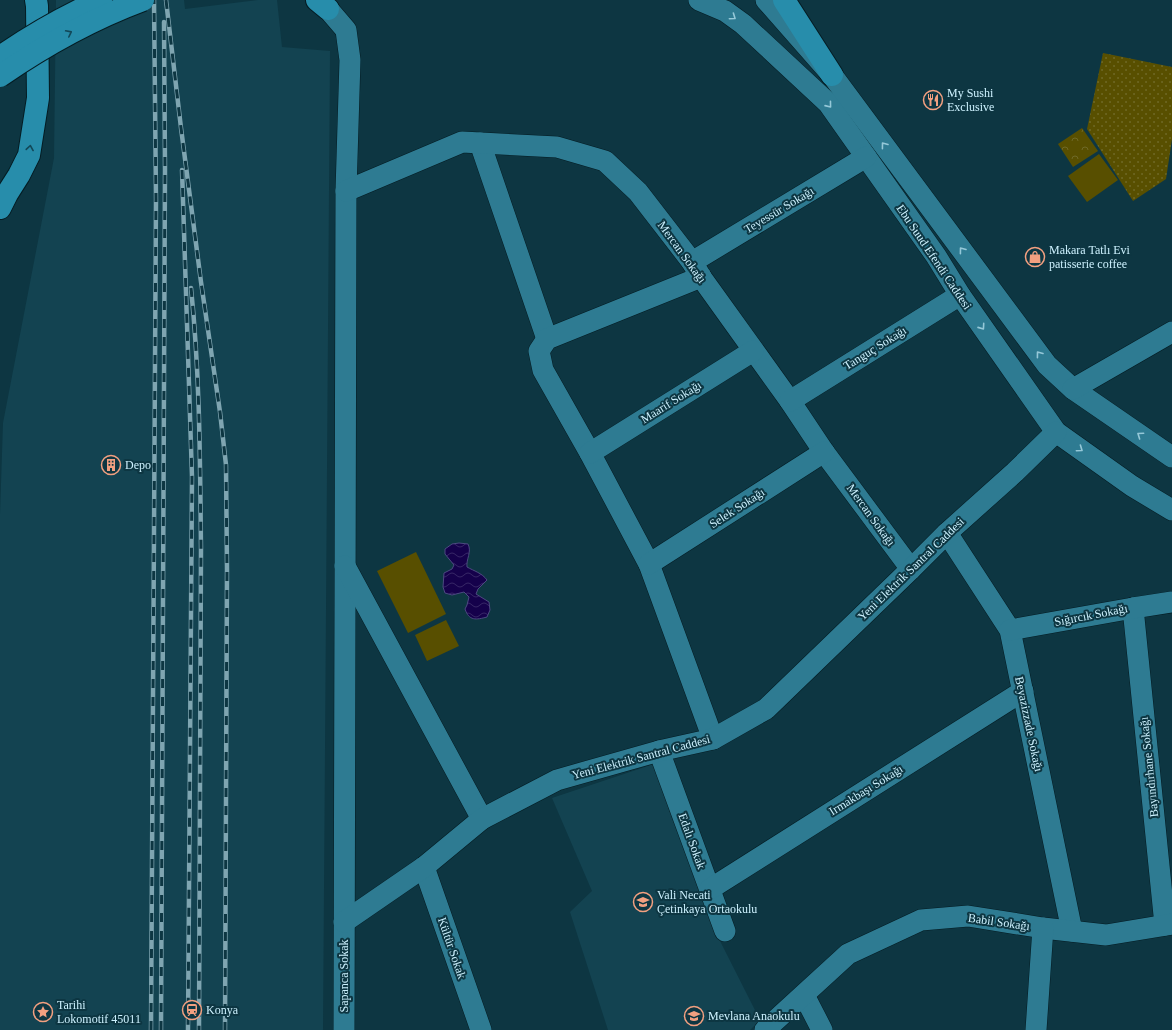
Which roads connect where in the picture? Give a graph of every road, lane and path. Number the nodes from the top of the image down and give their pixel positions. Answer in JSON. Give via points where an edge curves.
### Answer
{"nodes":[{"id":1,"x":36,"y":0,"type":"edge"},
{"id":2,"x":101,"y":0,"type":"edge"},
{"id":3,"x":143,"y":0,"type":"edge"},
{"id":4,"x":699,"y":0,"type":"edge"},
{"id":5,"x":766,"y":0,"type":"edge"},
{"id":6,"x":784,"y":0,"type":"edge"},
{"id":7,"x":322,"y":4,"type":"edge"},
{"id":8,"x":0,"y":57,"type":"edge"},
{"id":9,"x":0,"y":76,"type":"edge"},
{"id":10,"x":832,"y":76,"type":"junction"},
{"id":11,"x":480,"y":143,"type":"junction"},
{"id":12,"x":866,"y":157,"type":"junction"},
{"id":13,"x":10,"y":177,"type":"edge"},
{"id":14,"x":346,"y":191,"type":"junction"},
{"id":15,"x":0,"y":208,"type":"edge"},
{"id":16,"x":696,"y":270,"type":"junction"},
{"id":17,"x":960,"y":295,"type":"junction"},
{"id":18,"x":1172,"y":332,"type":"edge"},
{"id":19,"x":547,"y":339,"type":"junction"},
{"id":20,"x":753,"y":351,"type":"junction"},
{"id":21,"x":1073,"y":389,"type":"junction"},
{"id":22,"x":790,"y":401,"type":"junction"},
{"id":23,"x":1056,"y":432,"type":"junction"},
{"id":24,"x":824,"y":452,"type":"junction"},
{"id":25,"x":590,"y":453,"type":"junction"},
{"id":26,"x":1172,"y":457,"type":"edge"},
{"id":27,"x":1172,"y":510,"type":"edge"},
{"id":28,"x":947,"y":533,"type":"junction"},
{"id":29,"x":649,"y":564,"type":"junction"},
{"id":30,"x":344,"y":565,"type":"junction"},
{"id":31,"x":911,"y":569,"type":"junction"},
{"id":32,"x":1172,"y":602,"type":"edge"},
{"id":33,"x":1133,"y":608,"type":"junction"},
{"id":34,"x":1010,"y":630,"type":"junction"},
{"id":35,"x":1023,"y":691,"type":"junction"},
{"id":36,"x":713,"y":739,"type":"junction"},
{"id":37,"x":659,"y":751,"type":"junction"},
{"id":38,"x":482,"y":819,"type":"junction"},
{"id":39,"x":424,"y":867,"type":"junction"},
{"id":40,"x":710,"y":889,"type":"junction"},
{"id":41,"x":344,"y":922,"type":"junction"},
{"id":42,"x":1169,"y":925,"type":"edge"},
{"id":43,"x":1043,"y":928,"type":"junction"},
{"id":44,"x":725,"y":931,"type":"dead end"},
{"id":45,"x":1072,"y":931,"type":"junction"},
{"id":46,"x":804,"y":995,"type":"junction"},
{"id":47,"x":344,"y":1030,"type":"edge"},
{"id":48,"x":480,"y":1030,"type":"edge"},
{"id":49,"x":766,"y":1030,"type":"edge"},
{"id":50,"x":822,"y":1030,"type":"edge"},
{"id":51,"x":1036,"y":1030,"type":"edge"}],
"edges":[{"from":13,"to":1,"type":"main road","one_way":true,"via":[[29,155],[38,98]]},
{"from":2,"to":8,"type":"main road","bridge":true,"via":[[54,22]]},
{"from":9,"to":3,"type":"main road","one_way":true,"bridge":true,"via":[[61,37]]},
{"from":4,"to":12,"type":"street","name":"Ebu Suud Efendi Caddesi","one_way":true,"via":[[725,11],[743,24],[828,103]]},
{"from":5,"to":10,"type":"street","name":"Ebu Suud Efendi Caddesi"},
{"from":6,"to":10,"type":"main road"},
{"from":7,"to":14,"type":"street","name":"Sapanca Sokak","via":[[346,30],[350,60]]},
{"from":21,"to":10,"type":"street","name":"Ebu Suud Efendi Caddesi","one_way":true,"via":[[1047,365]]},
{"from":11,"to":14,"type":"street","name":"Mercan Sokağı","via":[[462,142]]},
{"from":11,"to":16,"type":"street","name":"Mercan Sokağı","via":[[557,147],[605,161],[638,192]]},
{"from":11,"to":19,"type":"street"},
{"from":12,"to":16,"type":"street","name":"Teyessür Sokağı"},
{"from":12,"to":17,"type":"street","name":"Ebu Suud Efendi Caddesi","via":[[936,256]]},
{"from":13,"to":15,"type":"main road","via":[[7,194]]},
{"from":14,"to":30,"type":"street","name":"Sapanca Sokak"},
{"from":16,"to":19,"type":"street","name":"Teyessür Sokağı"},
{"from":16,"to":20,"type":"street","name":"Mercan Sokağı"},
{"from":17,"to":22,"type":"street","name":"Tanguç Sokağı"},
{"from":17,"to":23,"type":"street","name":"Ebu Suud Efendi Caddesi","one_way":true},
{"from":18,"to":21,"type":"street"},
{"from":19,"to":25,"type":"street","via":[[539,351],[543,370]]},
{"from":20,"to":22,"type":"street","name":"Mercan Sokağı"},
{"from":20,"to":25,"type":"street","name":"Maarif Sokağı"},
{"from":26,"to":21,"type":"street","name":"Ebu Suud Efendi Caddesi","one_way":true},
{"from":22,"to":24,"type":"street","name":"Mercan Sokağı"},
{"from":23,"to":27,"type":"street","name":"Ebu Suud Efendi Caddesi","one_way":true,"via":[[1132,486]]},
{"from":23,"to":28,"type":"street","name":"Yeni Elektrik Santral Caddesi"},
{"from":24,"to":29,"type":"street","name":"Selek Sokağı"},
{"from":24,"to":31,"type":"street","name":"Mercan Sokağı"},
{"from":25,"to":29,"type":"street"},
{"from":28,"to":31,"type":"street","name":"Yeni Elektrik Santral Caddesi"},
{"from":28,"to":34,"type":"street","name":"Beyazizzade Sokağı"},
{"from":29,"to":36,"type":"street"},
{"from":30,"to":38,"type":"street"},
{"from":30,"to":41,"type":"street","name":"Sapanca Sokak"},
{"from":31,"to":36,"type":"street","name":"Yeni Elektrik Santral Caddesi","via":[[766,709]]},
{"from":32,"to":33,"type":"street","name":"Sığırcık Sokağı"},
{"from":33,"to":34,"type":"street","name":"Sığırcık Sokağı"},
{"from":33,"to":42,"type":"street","name":"Bayındırhane Sokağı"},
{"from":34,"to":35,"type":"street","name":"Beyazizzade Sokağı"},
{"from":35,"to":40,"type":"street","name":"Irmakbaşı Sokağı"},
{"from":35,"to":45,"type":"street","name":"Beyazizzade Sokağı"},
{"from":36,"to":37,"type":"street","name":"Yeni Elektrik Santral Caddesi"},
{"from":37,"to":38,"type":"street","name":"Yeni Elektrik Santral Caddesi","via":[[558,780]]},
{"from":37,"to":40,"type":"street","name":"Edalı Sokak"},
{"from":38,"to":39,"type":"street","name":"Yeni Elektrik Santral Caddesi"},
{"from":39,"to":41,"type":"street","name":"Yeni Elektrik Santral Caddesi"},
{"from":39,"to":48,"type":"street","name":"Kültür Sokak"},
{"from":40,"to":44,"type":"street","name":"Edalı Sokak"},
{"from":41,"to":47,"type":"street","name":"Sapanca Sokak"},
{"from":42,"to":45,"type":"street","name":"Babil Sokağı","via":[[1106,935]]},
{"from":43,"to":45,"type":"street","name":"Babil Sokağı"},
{"from":43,"to":46,"type":"street","name":"Babil Sokağı","via":[[968,916],[921,920],[848,954]]},
{"from":43,"to":51,"type":"street"},
{"from":46,"to":49,"type":"street","name":"Babil Sokağı"},
{"from":46,"to":50,"type":"street"}]}
